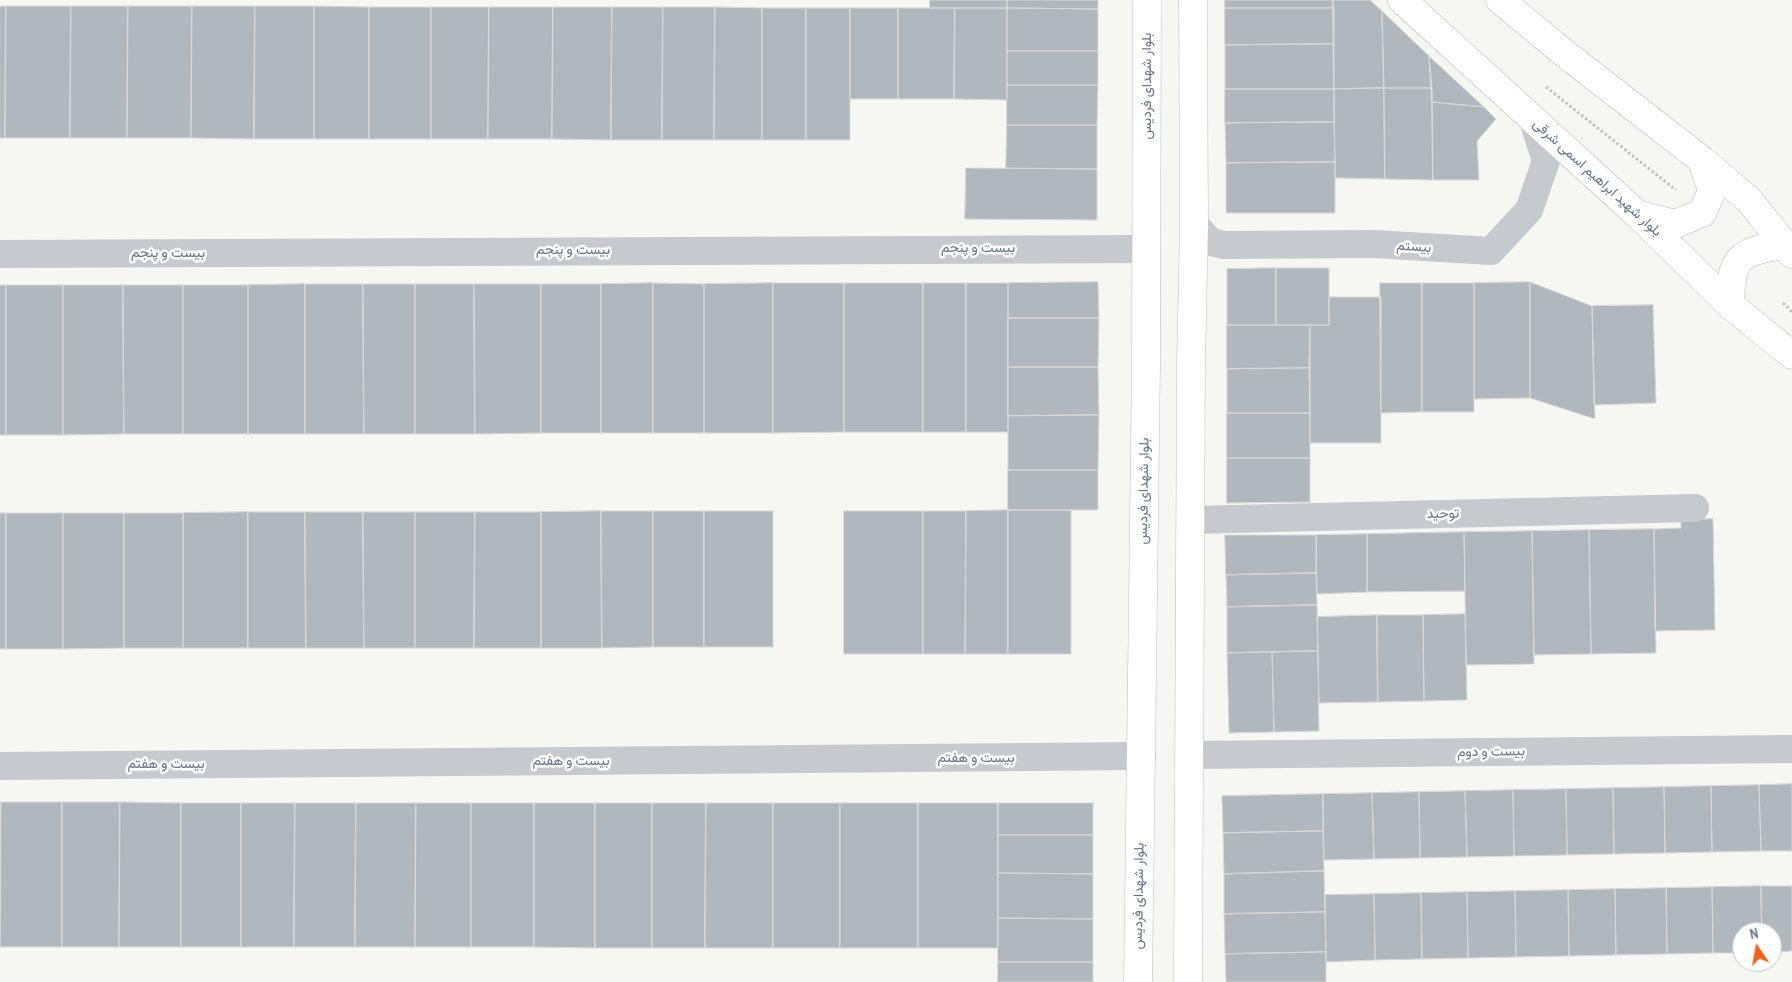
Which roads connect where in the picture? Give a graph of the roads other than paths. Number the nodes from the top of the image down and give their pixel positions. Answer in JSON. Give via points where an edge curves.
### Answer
{"nodes":[{"id":1,"x":1147,"y":0,"type":"edge"},
{"id":2,"x":1193,"y":0,"type":"edge"},
{"id":3,"x":1402,"y":0,"type":"edge"},
{"id":4,"x":1500,"y":0,"type":"edge"},
{"id":5,"x":1533,"y":120,"type":"junction"},
{"id":6,"x":1702,"y":160,"type":"junction"},
{"id":7,"x":1638,"y":215,"type":"junction"},
{"id":8,"x":1194,"y":224,"type":"junction"},
{"id":9,"x":1147,"y":248,"type":"junction"},
{"id":10,"x":1790,"y":248,"type":"edge"},
{"id":11,"x":0,"y":254,"type":"edge"},
{"id":12,"x":1730,"y":305,"type":"junction"},
{"id":13,"x":1792,"y":355,"type":"edge"},
{"id":14,"x":1695,"y":508,"type":"dead end"},
{"id":15,"x":1192,"y":520,"type":"junction"},
{"id":16,"x":1792,"y":749,"type":"edge"},
{"id":17,"x":1189,"y":755,"type":"junction"},
{"id":18,"x":1142,"y":756,"type":"junction"},
{"id":19,"x":0,"y":766,"type":"edge"},
{"id":20,"x":1138,"y":982,"type":"edge"},
{"id":21,"x":1188,"y":982,"type":"edge"}],
"edges":[{"from":1,"to":9,"type":"main road","name":"بلوار شهدای فردیس"},
{"from":2,"to":8,"type":"main road"},
{"from":3,"to":5,"type":"main road","name":"بلوار شهید ابراهیم اسمی شرقی"},
{"from":4,"to":6,"type":"main road"},
{"from":5,"to":7,"type":"main road","name":"بلوار شهید ابراهیم اسمی شرقی"},
{"from":5,"to":8,"type":"street","name":"بیستم","via":[[1546,162],[1529,210],[1492,251],[1374,244],[1224,245],[1211,242]]},
{"from":6,"to":7,"type":"main road","via":[[1712,191],[1702,213],[1675,224]]},
{"from":6,"to":10,"type":"main road","via":[[1749,200]]},
{"from":7,"to":12,"type":"main road","name":"بلوار شهید ابراهیم اسمی شرقی"},
{"from":8,"to":15,"type":"main road"},
{"from":9,"to":11,"type":"street","name":"بیست و پنجم"},
{"from":9,"to":18,"type":"main road","name":"بلوار شهدای فردیس"},
{"from":10,"to":12,"type":"main road","via":[[1767,248],[1737,262],[1730,277]]},
{"from":12,"to":13,"type":"main road","name":"بلوار شهید ابراهیم اسمی شرقی"},
{"from":14,"to":15,"type":"street","name":"توحید"},
{"from":15,"to":17,"type":"main road"},
{"from":16,"to":17,"type":"street","name":"بیست و دوم"},
{"from":17,"to":21,"type":"main road"},
{"from":18,"to":19,"type":"street","name":"بیست و هفتم"},
{"from":18,"to":20,"type":"main road","name":"بلوار شهدای فردیس"}]}
